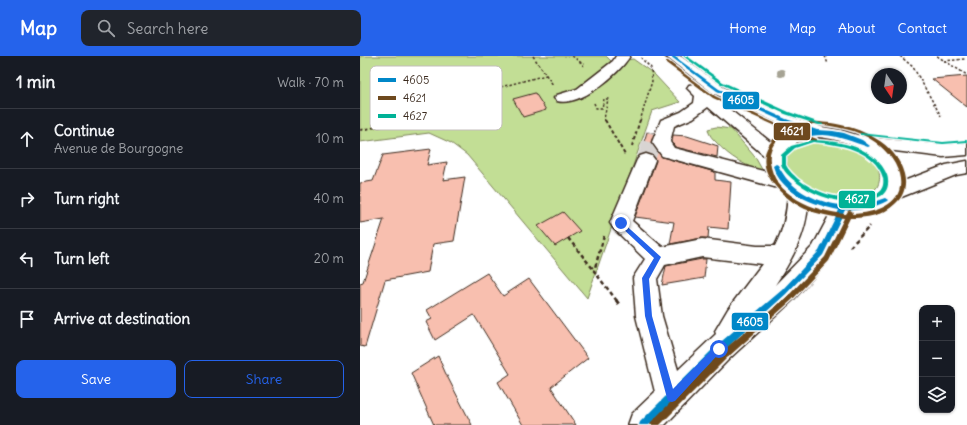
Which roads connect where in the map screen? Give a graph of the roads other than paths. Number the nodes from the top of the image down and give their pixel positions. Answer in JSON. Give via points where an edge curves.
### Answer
{"nodes":[{"id":1,"x":623,"y":56,"type":"edge"},
{"id":2,"x":672,"y":56,"type":"edge"},
{"id":3,"x":655,"y":62,"type":"edge"},
{"id":4,"x":702,"y":95,"type":"junction"},
{"id":5,"x":562,"y":98,"type":"road end"},
{"id":6,"x":818,"y":132,"type":"junction"},
{"id":7,"x":861,"y":142,"type":"junction"},
{"id":8,"x":967,"y":149,"type":"edge"},
{"id":9,"x":775,"y":155,"type":"junction"},
{"id":10,"x":636,"y":159,"type":"tunnel mouth"},
{"id":11,"x":967,"y":167,"type":"edge"},
{"id":12,"x":792,"y":188,"type":"junction"},
{"id":13,"x":892,"y":193,"type":"junction"},
{"id":14,"x":843,"y":208,"type":"junction"},
{"id":15,"x":782,"y":256,"type":"junction"},
{"id":16,"x":658,"y":257,"type":"junction"},
{"id":17,"x":719,"y":349,"type":"junction"},
{"id":18,"x":672,"y":398,"type":"junction"},
{"id":19,"x":643,"y":425,"type":"edge"}],
"edges":[{"from":1,"to":5,"type":"street","via":[[618,64],[582,92]]},
{"from":2,"to":6,"type":"street","via":[[718,90],[784,120]]},
{"from":3,"to":4,"type":"street"},
{"from":4,"to":9,"type":"street"},
{"from":4,"to":12,"type":"street","via":[[702,106],[661,128],[661,142],[668,152]]},
{"from":6,"to":7,"type":"street","via":[[840,134]]},
{"from":6,"to":9,"type":"street","via":[[802,133],[789,138],[780,145]]},
{"from":7,"to":8,"type":"street","via":[[943,151]]},
{"from":7,"to":13,"type":"street","via":[[875,150],[893,171],[895,182]]},
{"from":9,"to":12,"type":"street","via":[[779,174]]},
{"from":10,"to":16,"type":"street","via":[[621,223]]},
{"from":11,"to":13,"type":"street","via":[[953,169]]},
{"from":12,"to":14,"type":"street","via":[[811,200]]},
{"from":12,"to":15,"type":"street","via":[[796,221]]},
{"from":13,"to":14,"type":"street","via":[[884,201],[872,206],[858,209]]},
{"from":14,"to":17,"type":"street","via":[[821,253],[784,292]]},
{"from":15,"to":16,"type":"street","via":[[702,248]]},
{"from":15,"to":17,"type":"street","via":[[733,320]]},
{"from":16,"to":18,"type":"street","via":[[645,278],[649,316]]},
{"from":17,"to":18,"type":"street"},
{"from":18,"to":19,"type":"street"}]}
